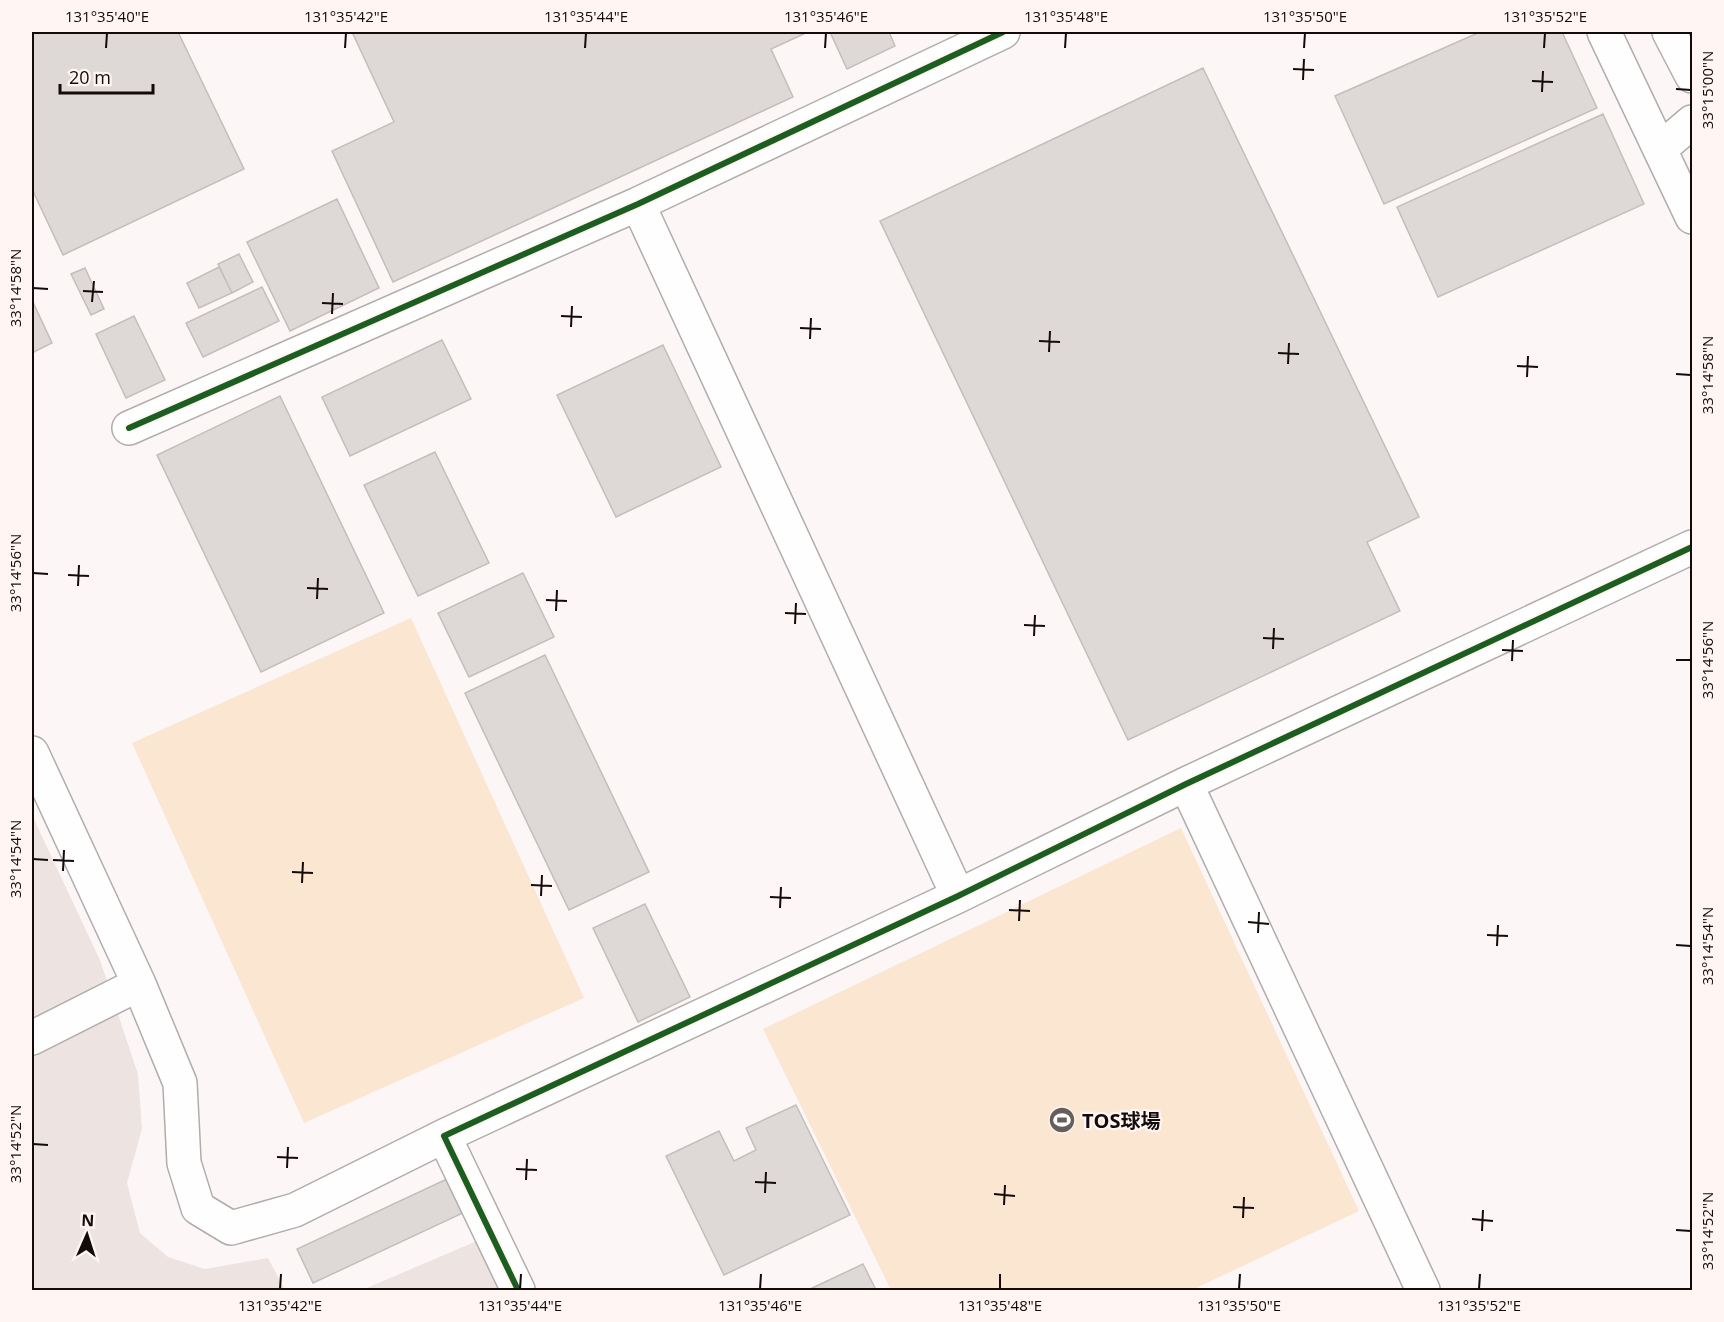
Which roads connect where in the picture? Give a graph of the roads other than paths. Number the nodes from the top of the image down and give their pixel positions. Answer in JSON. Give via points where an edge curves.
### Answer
{"nodes":[{"id":1,"x":1003,"y":32,"type":"edge"},
{"id":2,"x":1604,"y":32,"type":"edge"},
{"id":3,"x":1670,"y":32,"type":"edge"},
{"id":4,"x":1692,"y":76,"type":"edge"},
{"id":5,"x":1692,"y":122,"type":"edge"},
{"id":6,"x":1660,"y":149,"type":"junction"},
{"id":7,"x":638,"y":204,"type":"junction"},
{"id":8,"x":1692,"y":217,"type":"edge"},
{"id":9,"x":129,"y":428,"type":"dead end"},
{"id":10,"x":1692,"y":547,"type":"edge"},
{"id":11,"x":32,"y":753,"type":"edge"},
{"id":12,"x":1186,"y":784,"type":"junction"},
{"id":13,"x":958,"y":896,"type":"junction"},
{"id":14,"x":139,"y":984,"type":"junction"},
{"id":15,"x":32,"y":1038,"type":"edge"},
{"id":16,"x":444,"y":1136,"type":"junction"},
{"id":17,"x":518,"y":1290,"type":"edge"},
{"id":18,"x":1423,"y":1290,"type":"edge"}],
"edges":[{"from":1,"to":7,"type":"street"},
{"from":2,"to":6,"type":"street"},
{"from":3,"to":4,"type":"street"},
{"from":5,"to":6,"type":"street"},
{"from":6,"to":8,"type":"street"},
{"from":7,"to":9,"type":"street"},
{"from":7,"to":13,"type":"street"},
{"from":10,"to":12,"type":"street"},
{"from":11,"to":14,"type":"street"},
{"from":12,"to":13,"type":"street"},
{"from":12,"to":18,"type":"street"},
{"from":13,"to":16,"type":"street"},
{"from":14,"to":15,"type":"street"},
{"from":14,"to":16,"type":"street","via":[[180,1083],[183,1163],[198,1208],[231,1228],[295,1210]]},
{"from":16,"to":17,"type":"street"}]}
